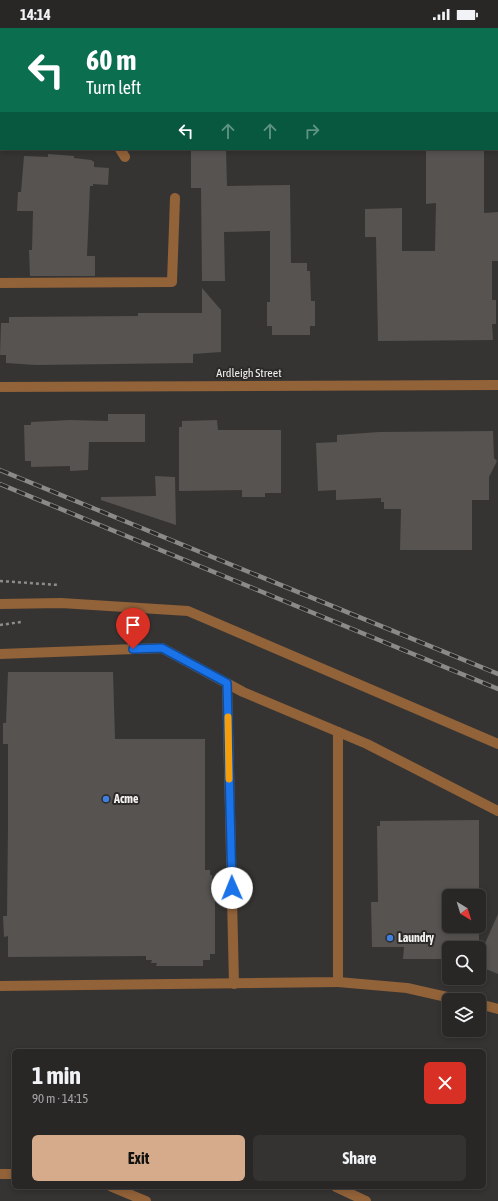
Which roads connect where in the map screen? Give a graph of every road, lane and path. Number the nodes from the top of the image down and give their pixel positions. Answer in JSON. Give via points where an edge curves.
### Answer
{"nodes":[{"id":1,"x":175,"y":198,"type":"dead end"},
{"id":2,"x":0,"y":283,"type":"edge"},
{"id":3,"x":498,"y":385,"type":"edge"},
{"id":4,"x":0,"y":387,"type":"edge"},
{"id":5,"x":0,"y":604,"type":"edge"},
{"id":6,"x":27,"y":621,"type":"dead end"},
{"id":7,"x":0,"y":625,"type":"edge"},
{"id":8,"x":0,"y":654,"type":"edge"},
{"id":9,"x":227,"y":683,"type":"junction"},
{"id":10,"x":338,"y":732,"type":"junction"},
{"id":11,"x":498,"y":744,"type":"edge"},
{"id":12,"x":498,"y":811,"type":"edge"},
{"id":13,"x":338,"y":982,"type":"junction"},
{"id":14,"x":234,"y":984,"type":"junction"},
{"id":15,"x":0,"y":986,"type":"edge"},
{"id":16,"x":442,"y":996,"type":"edge"},
{"id":17,"x":486,"y":1006,"type":"edge"},
{"id":18,"x":498,"y":1009,"type":"edge"},
{"id":19,"x":0,"y":1174,"type":"edge"},
{"id":20,"x":12,"y":1174,"type":"edge"},
{"id":21,"x":117,"y":1189,"type":"edge"},
{"id":22,"x":340,"y":1189,"type":"edge"},
{"id":23,"x":146,"y":1201,"type":"edge"},
{"id":24,"x":366,"y":1201,"type":"edge"}],
"edges":[{"from":1,"to":2,"type":"street","via":[[172,282]]},
{"from":3,"to":4,"type":"street","name":"Ardleigh Street"},
{"from":5,"to":11,"type":"street","via":[[61,602],[188,611]]},
{"from":6,"to":7,"type":"path"},
{"from":8,"to":9,"type":"street","via":[[162,648]]},
{"from":9,"to":10,"type":"street"},
{"from":9,"to":14,"type":"street"},
{"from":10,"to":12,"type":"street","via":[[368,744]]},
{"from":10,"to":13,"type":"street"},
{"from":13,"to":14,"type":"street"},
{"from":13,"to":16,"type":"street","via":[[407,988]]},
{"from":14,"to":15,"type":"street"},
{"from":17,"to":18,"type":"street"},
{"from":19,"to":20,"type":"street"},
{"from":21,"to":23,"type":"street"},
{"from":22,"to":24,"type":"street"}]}
